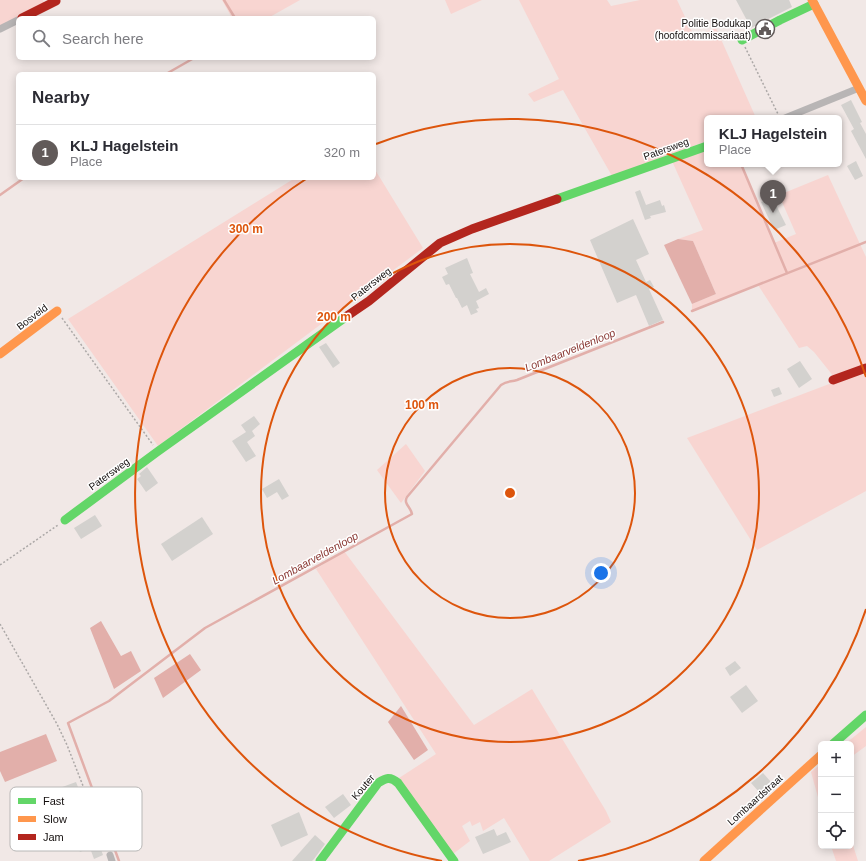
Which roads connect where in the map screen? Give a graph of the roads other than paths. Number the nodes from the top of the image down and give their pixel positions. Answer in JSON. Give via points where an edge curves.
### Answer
{"nodes":[{"id":1,"x":56,"y":0,"type":"edge"},
{"id":2,"x":813,"y":2,"type":"edge"},
{"id":3,"x":26,"y":16,"type":"edge"},
{"id":4,"x":16,"y":21,"type":"edge"},
{"id":5,"x":0,"y":29,"type":"edge"},
{"id":6,"x":742,"y":40,"type":"road end"},
{"id":7,"x":859,"y":88,"type":"junction"},
{"id":8,"x":866,"y":101,"type":"edge"},
{"id":9,"x":792,"y":115,"type":"edge"},
{"id":10,"x":704,"y":147,"type":"edge"},
{"id":11,"x":57,"y":312,"type":"road end"},
{"id":12,"x":0,"y":354,"type":"edge"},
{"id":13,"x":866,"y":368,"type":"edge"},
{"id":14,"x":833,"y":380,"type":"dead end"},
{"id":15,"x":65,"y":520,"type":"road end"},
{"id":16,"x":866,"y":715,"type":"edge"},
{"id":17,"x":837,"y":741,"type":"edge"},
{"id":18,"x":818,"y":758,"type":"edge"},
{"id":19,"x":320,"y":861,"type":"edge"},
{"id":20,"x":454,"y":861,"type":"edge"},
{"id":21,"x":704,"y":861,"type":"edge"}],
"edges":[{"from":1,"to":3,"type":"street"},
{"from":2,"to":6,"type":"street"},
{"from":2,"to":7,"type":"street"},
{"from":4,"to":5,"type":"street"},
{"from":7,"to":8,"type":"street"},
{"from":7,"to":9,"type":"street"},
{"from":10,"to":15,"type":"street","name":"Patersweg","via":[[440,242],[369,301]]},
{"from":11,"to":12,"type":"street","name":"Bosveld"},
{"from":13,"to":14,"type":"street"},
{"from":16,"to":17,"type":"street"},
{"from":18,"to":21,"type":"street","name":"Lombaardstraat"},
{"from":19,"to":20,"type":"street","name":"Kouter","via":[[378,783],[389,778],[398,783]]}]}
